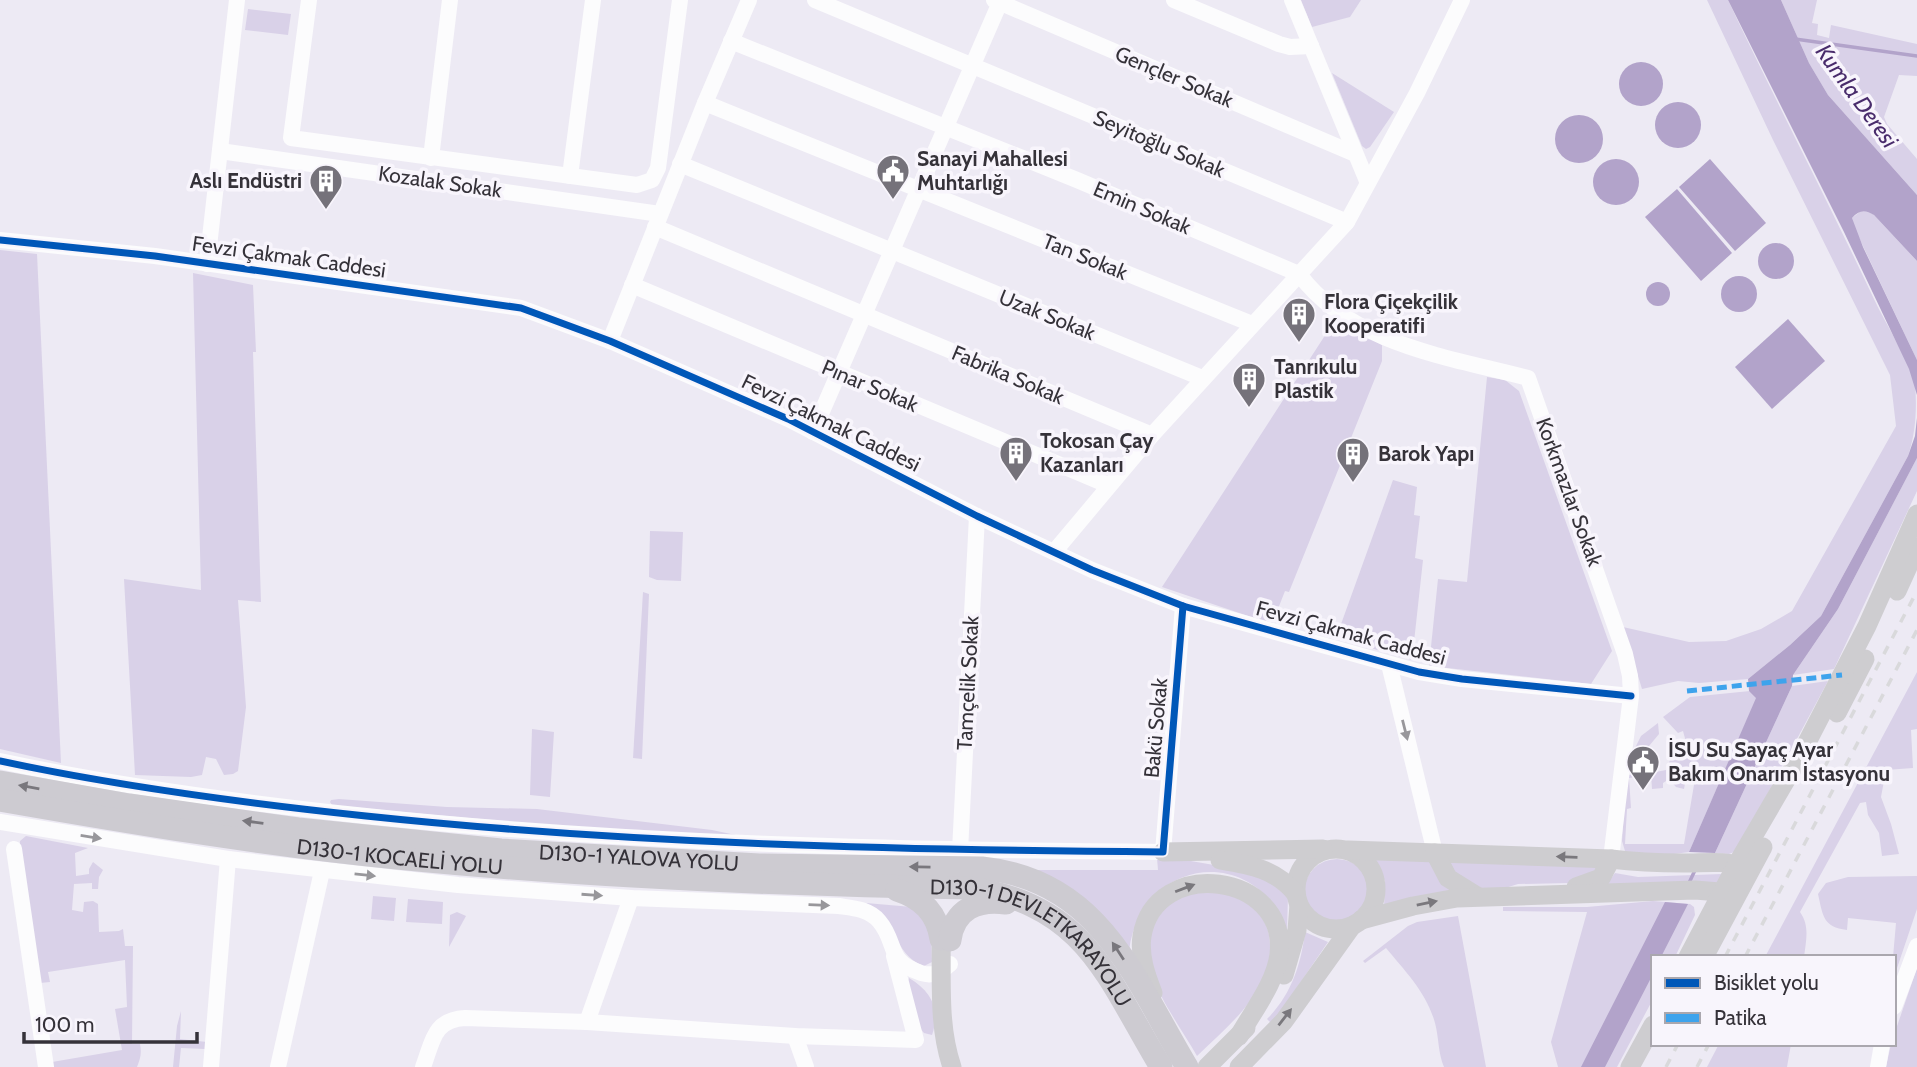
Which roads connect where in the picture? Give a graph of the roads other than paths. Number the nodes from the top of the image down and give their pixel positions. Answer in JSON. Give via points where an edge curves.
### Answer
{"nodes":[{"id":1,"x":237,"y":0,"type":"edge"},
{"id":2,"x":309,"y":0,"type":"edge"},
{"id":3,"x":450,"y":0,"type":"edge"},
{"id":4,"x":593,"y":0,"type":"edge"},
{"id":5,"x":680,"y":0,"type":"edge"},
{"id":6,"x":749,"y":0,"type":"edge"},
{"id":7,"x":815,"y":0,"type":"edge"},
{"id":8,"x":1174,"y":0,"type":"edge"},
{"id":9,"x":1292,"y":0,"type":"edge"},
{"id":10,"x":1462,"y":0,"type":"edge"},
{"id":11,"x":998,"y":1,"type":"edge"},
{"id":12,"x":731,"y":41,"type":"junction"},
{"id":13,"x":1311,"y":46,"type":"junction"},
{"id":14,"x":972,"y":66,"type":"junction"},
{"id":15,"x":705,"y":103,"type":"junction"},
{"id":16,"x":946,"y":127,"type":"junction"},
{"id":17,"x":220,"y":151,"type":"junction"},
{"id":18,"x":1355,"y":154,"type":"junction"},
{"id":19,"x":430,"y":158,"type":"junction"},
{"id":20,"x":680,"y":164,"type":"junction"},
{"id":21,"x":570,"y":176,"type":"junction"},
{"id":22,"x":1367,"y":181,"type":"junction"},
{"id":23,"x":918,"y":190,"type":"junction"},
{"id":24,"x":657,"y":220,"type":"junction"},
{"id":25,"x":1346,"y":222,"type":"junction"},
{"id":26,"x":0,"y":240,"type":"edge"},
{"id":27,"x":891,"y":251,"type":"junction"},
{"id":28,"x":207,"y":264,"type":"junction"},
{"id":29,"x":1299,"y":274,"type":"junction"},
{"id":30,"x":632,"y":285,"type":"junction"},
{"id":31,"x":864,"y":315,"type":"junction"},
{"id":32,"x":1251,"y":324,"type":"junction"},
{"id":33,"x":610,"y":341,"type":"junction"},
{"id":34,"x":839,"y":373,"type":"junction"},
{"id":35,"x":1202,"y":378,"type":"junction"},
{"id":36,"x":813,"y":432,"type":"junction"},
{"id":37,"x":1152,"y":435,"type":"junction"},
{"id":38,"x":1108,"y":485,"type":"junction"},
{"id":39,"x":1917,"y":514,"type":"edge"},
{"id":40,"x":977,"y":516,"type":"junction"},
{"id":41,"x":1917,"y":547,"type":"edge"},
{"id":42,"x":1054,"y":552,"type":"junction"},
{"id":43,"x":1183,"y":606,"type":"junction"},
{"id":44,"x":1389,"y":664,"type":"junction"},
{"id":45,"x":1631,"y":696,"type":"junction"},
{"id":46,"x":0,"y":761,"type":"edge"},
{"id":47,"x":0,"y":782,"type":"edge"},
{"id":48,"x":0,"y":800,"type":"edge"},
{"id":49,"x":5,"y":819,"type":"edge"},
{"id":50,"x":130,"y":823,"type":"junction"},
{"id":51,"x":1338,"y":850,"type":"junction"},
{"id":52,"x":7,"y":851,"type":"edge"},
{"id":53,"x":960,"y":851,"type":"junction"},
{"id":54,"x":1163,"y":852,"type":"junction"},
{"id":55,"x":1435,"y":853,"type":"junction"},
{"id":56,"x":228,"y":859,"type":"junction"},
{"id":57,"x":1611,"y":859,"type":"junction"},
{"id":58,"x":1744,"y":866,"type":"junction"},
{"id":59,"x":322,"y":871,"type":"junction"},
{"id":60,"x":887,"y":887,"type":"junction"},
{"id":61,"x":1692,"y":891,"type":"junction"},
{"id":62,"x":1730,"y":892,"type":"junction"},
{"id":63,"x":1531,"y":896,"type":"junction"},
{"id":64,"x":1479,"y":897,"type":"junction"},
{"id":65,"x":631,"y":898,"type":"junction"},
{"id":66,"x":1297,"y":899,"type":"junction"},
{"id":67,"x":1045,"y":912,"type":"junction"},
{"id":68,"x":1708,"y":919,"type":"junction"},
{"id":69,"x":1357,"y":923,"type":"junction"},
{"id":70,"x":946,"y":939,"type":"junction"},
{"id":71,"x":1917,"y":946,"type":"edge"},
{"id":72,"x":892,"y":948,"type":"junction"},
{"id":73,"x":1689,"y":955,"type":"edge"},
{"id":74,"x":1705,"y":955,"type":"edge"},
{"id":75,"x":946,"y":967,"type":"junction"},
{"id":76,"x":1896,"y":1002,"type":"edge"},
{"id":77,"x":587,"y":1022,"type":"junction"},
{"id":78,"x":1651,"y":1029,"type":"edge"},
{"id":79,"x":795,"y":1036,"type":"junction"},
{"id":80,"x":1156,"y":1036,"type":"junction"},
{"id":81,"x":1239,"y":1036,"type":"junction"},
{"id":82,"x":1656,"y":1046,"type":"edge"},
{"id":83,"x":1882,"y":1046,"type":"edge"},
{"id":84,"x":1246,"y":1064,"type":"edge"},
{"id":85,"x":46,"y":1067,"type":"edge"},
{"id":86,"x":211,"y":1067,"type":"edge"},
{"id":87,"x":278,"y":1067,"type":"edge"},
{"id":88,"x":424,"y":1067,"type":"edge"},
{"id":89,"x":806,"y":1067,"type":"edge"},
{"id":90,"x":952,"y":1067,"type":"edge"},
{"id":91,"x":961,"y":1067,"type":"edge"},
{"id":92,"x":1161,"y":1067,"type":"edge"},
{"id":93,"x":1187,"y":1067,"type":"edge"},
{"id":94,"x":1207,"y":1067,"type":"edge"},
{"id":95,"x":1630,"y":1067,"type":"edge"},
{"id":96,"x":1645,"y":1067,"type":"edge"},
{"id":97,"x":1878,"y":1067,"type":"edge"}],
"edges":[{"from":1,"to":17,"type":"street"},
{"from":2,"to":19,"type":"street","via":[[291,138]]},
{"from":3,"to":19,"type":"street"},
{"from":4,"to":21,"type":"street"},
{"from":5,"to":21,"type":"street","via":[[655,175],[648,183],[637,185]]},
{"from":6,"to":12,"type":"street"},
{"from":7,"to":14,"type":"street","name":"Seyitoğlu Sokak"},
{"from":8,"to":13,"type":"street","via":[[1279,44]]},
{"from":9,"to":13,"type":"street"},
{"from":10,"to":22,"type":"street"},
{"from":11,"to":14,"type":"street"},
{"from":11,"to":18,"type":"street","name":"Gençler Sokak"},
{"from":12,"to":15,"type":"street"},
{"from":12,"to":16,"type":"street","name":"Emin Sokak"},
{"from":13,"to":18,"type":"street"},
{"from":14,"to":16,"type":"street"},
{"from":14,"to":25,"type":"street","name":"Seyitoğlu Sokak"},
{"from":15,"to":20,"type":"street"},
{"from":15,"to":23,"type":"street","name":"Tan Sokak"},
{"from":16,"to":23,"type":"street"},
{"from":16,"to":29,"type":"street","name":"Emin Sokak"},
{"from":17,"to":24,"type":"street","name":"Kozalak Sokak"},
{"from":17,"to":28,"type":"street"},
{"from":18,"to":22,"type":"street"},
{"from":19,"to":21,"type":"street"},
{"from":20,"to":24,"type":"street"},
{"from":20,"to":27,"type":"street","name":"Uzak Sokak"},
{"from":22,"to":25,"type":"street"},
{"from":23,"to":27,"type":"street"},
{"from":23,"to":32,"type":"street","name":"Tan Sokak"},
{"from":24,"to":30,"type":"street"},
{"from":24,"to":31,"type":"street","name":"Kozalak Sokak"},
{"from":25,"to":29,"type":"street"},
{"from":26,"to":28,"type":"street","name":"Fevzi Çakmak Caddesi"},
{"from":27,"to":31,"type":"street"},
{"from":27,"to":35,"type":"street","name":"Uzak Sokak"},
{"from":28,"to":33,"type":"street","name":"Fevzi Çakmak Caddesi","via":[[521,308]]},
{"from":29,"to":32,"type":"street"},
{"from":29,"to":45,"type":"street","name":"Korkmazlar Sokak","via":[[1333,310],[1372,332],[1430,353],[1528,378],[1625,654]]},
{"from":30,"to":33,"type":"street"},
{"from":30,"to":34,"type":"street","name":"Pınar Sokak"},
{"from":31,"to":34,"type":"street"},
{"from":31,"to":37,"type":"street","name":"Fabrika Sokak"},
{"from":32,"to":35,"type":"street"},
{"from":33,"to":36,"type":"street","name":"Fevzi Çakmak Caddesi"},
{"from":34,"to":36,"type":"street"},
{"from":34,"to":38,"type":"street","name":"Pınar Sokak"},
{"from":35,"to":37,"type":"street"},
{"from":36,"to":40,"type":"street","name":"Fevzi Çakmak Caddesi"},
{"from":37,"to":38,"type":"street"},
{"from":38,"to":42,"type":"street"},
{"from":39,"to":58,"type":"main road"},
{"from":40,"to":42,"type":"street","name":"Fevzi Çakmak Caddesi"},
{"from":40,"to":53,"type":"street","name":"Tamçelik Sokak"},
{"from":41,"to":58,"type":"main road","via":[[1851,687]]},
{"from":42,"to":43,"type":"street","name":"Fevzi Çakmak Caddesi"},
{"from":43,"to":44,"type":"street","name":"Fevzi Çakmak Caddesi"},
{"from":43,"to":54,"type":"street","name":"Bakü Sokak"},
{"from":44,"to":45,"type":"street","name":"Fevzi Çakmak Caddesi","via":[[1462,679]]},
{"from":44,"to":55,"type":"street","one_way":true},
{"from":45,"to":57,"type":"street","name":"Korkmazlar Sokak"},
{"from":46,"to":53,"type":"street","via":[[186,794],[440,824],[626,839]]},
{"from":80,"to":47,"type":"highway","name":"D130-1 YALOVA YOLU","one_way":true,"via":[[1122,956],[1090,916],[1050,888],[993,869],[759,865],[501,850],[285,827]]},
{"from":48,"to":50,"type":"highway","name":"D130-1 KOCAELİ YOLU"},
{"from":49,"to":50,"type":"highway"},
{"from":49,"to":52,"type":"street"},
{"from":49,"to":56,"type":"street","one_way":true},
{"from":50,"to":60,"type":"highway","name":"D130-1 KOCAELİ YOLU","via":[[395,858],[562,873]]},
{"from":51,"to":54,"type":"main road"},
{"from":51,"to":55,"type":"main road"},
{"from":51,"to":66,"type":"main road","via":[[1317,853],[1307,860],[1296,882]]},
{"from":51,"to":69,"type":"main road","via":[[1366,862],[1376,881],[1374,903]]},
{"from":52,"to":85,"type":"street"},
{"from":53,"to":54,"type":"street"},
{"from":54,"to":66,"type":"main road","via":[[1264,869],[1279,877]]},
{"from":57,"to":55,"type":"main road","one_way":true},
{"from":55,"to":64,"type":"main road","via":[[1448,878]]},
{"from":56,"to":59,"type":"street"},
{"from":56,"to":86,"type":"street"},
{"from":57,"to":58,"type":"main road"},
{"from":57,"to":63,"type":"main road","via":[[1605,874],[1595,882]]},
{"from":58,"to":62,"type":"main road"},
{"from":59,"to":65,"type":"street","one_way":true},
{"from":59,"to":87,"type":"street"},
{"from":60,"to":67,"type":"highway","name":"D130-1 DEVLETKARAYOLU","via":[[984,890]]},
{"from":60,"to":70,"type":"highway","via":[[923,902]]},
{"from":61,"to":62,"type":"main road"},
{"from":61,"to":63,"type":"main road"},
{"from":61,"to":68,"type":"main road","via":[[1706,907]]},
{"from":62,"to":68,"type":"main road"},
{"from":62,"to":74,"type":"main road"},
{"from":63,"to":64,"type":"main road"},
{"from":69,"to":64,"type":"main road","one_way":true,"via":[[1429,902]]},
{"from":65,"to":72,"type":"street","one_way":true,"via":[[861,909],[879,921]]},
{"from":65,"to":77,"type":"street"},
{"from":66,"to":69,"type":"main road","via":[[1315,924],[1340,929]]},
{"from":66,"to":81,"type":"main road","via":[[1297,930],[1280,984]]},
{"from":67,"to":70,"type":"highway","via":[[1002,902],[977,904],[955,922]]},
{"from":67,"to":80,"type":"highway","name":"D130-1 DEVLETKARAYOLU","via":[[1090,950]]},
{"from":68,"to":73,"type":"main road"},
{"from":84,"to":69,"type":"main road","one_way":true},
{"from":70,"to":75,"type":"main road"},
{"from":71,"to":76,"type":"street"},
{"from":72,"to":75,"type":"street","via":[[910,970],[926,975]]},
{"from":72,"to":79,"type":"street","via":[[916,1040]]},
{"from":75,"to":90,"type":"main road","via":[[942,1010]]},
{"from":75,"to":91,"type":"main road"},
{"from":77,"to":79,"type":"street"},
{"from":77,"to":88,"type":"street","via":[[447,1021],[440,1026]]},
{"from":78,"to":95,"type":"main road"},
{"from":79,"to":89,"type":"street"},
{"from":80,"to":81,"type":"main road","one_way":true,"via":[[1141,953],[1147,920],[1175,891],[1217,882],[1244,891],[1258,902],[1270,915],[1279,940],[1276,968]]},
{"from":80,"to":92,"type":"highway"},
{"from":80,"to":93,"type":"highway","name":"D130-1 YALOVA YOLU"},
{"from":81,"to":94,"type":"main road"},
{"from":82,"to":96,"type":"main road"},
{"from":83,"to":97,"type":"street"}]}
